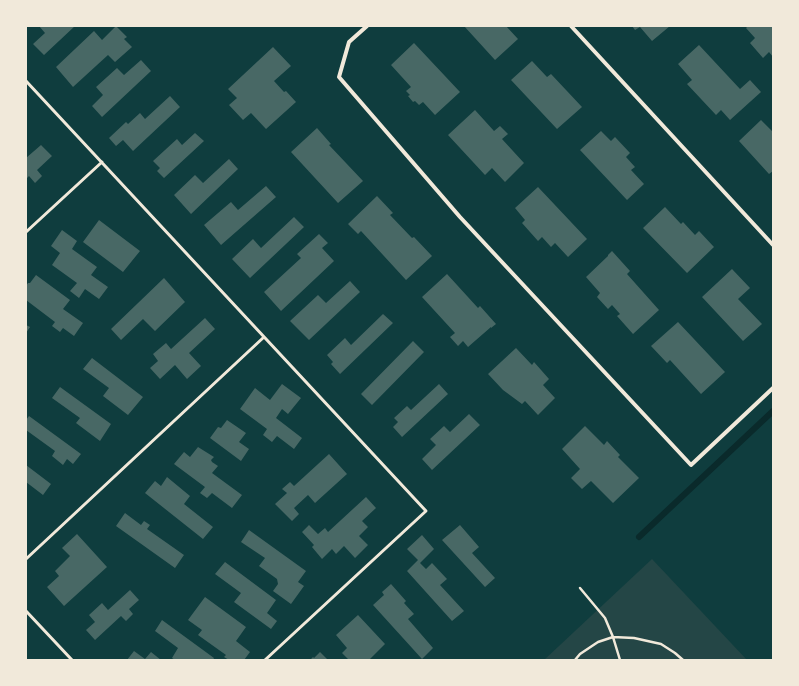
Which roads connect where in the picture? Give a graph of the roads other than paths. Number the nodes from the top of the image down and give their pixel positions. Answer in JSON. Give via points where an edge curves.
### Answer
{"nodes":[{"id":1,"x":367,"y":26,"type":"edge"},
{"id":2,"x":571,"y":26,"type":"edge"},
{"id":3,"x":26,"y":80,"type":"edge"},
{"id":4,"x":102,"y":162,"type":"junction"},
{"id":5,"x":26,"y":232,"type":"edge"},
{"id":6,"x":773,"y":245,"type":"edge"},
{"id":7,"x":264,"y":337,"type":"junction"},
{"id":8,"x":773,"y":388,"type":"edge"},
{"id":9,"x":26,"y":559,"type":"edge"},
{"id":10,"x":26,"y":611,"type":"edge"},
{"id":11,"x":72,"y":660,"type":"edge"},
{"id":12,"x":265,"y":660,"type":"edge"}],
"edges":[{"from":1,"to":8,"type":"street","via":[[349,42],[339,77],[460,217],[691,465]]},
{"from":2,"to":6,"type":"street"},
{"from":3,"to":4,"type":"lane"},
{"from":4,"to":5,"type":"lane"},
{"from":4,"to":7,"type":"lane"},
{"from":7,"to":9,"type":"lane"},
{"from":7,"to":12,"type":"lane","via":[[426,511]]},
{"from":10,"to":11,"type":"lane"}]}
